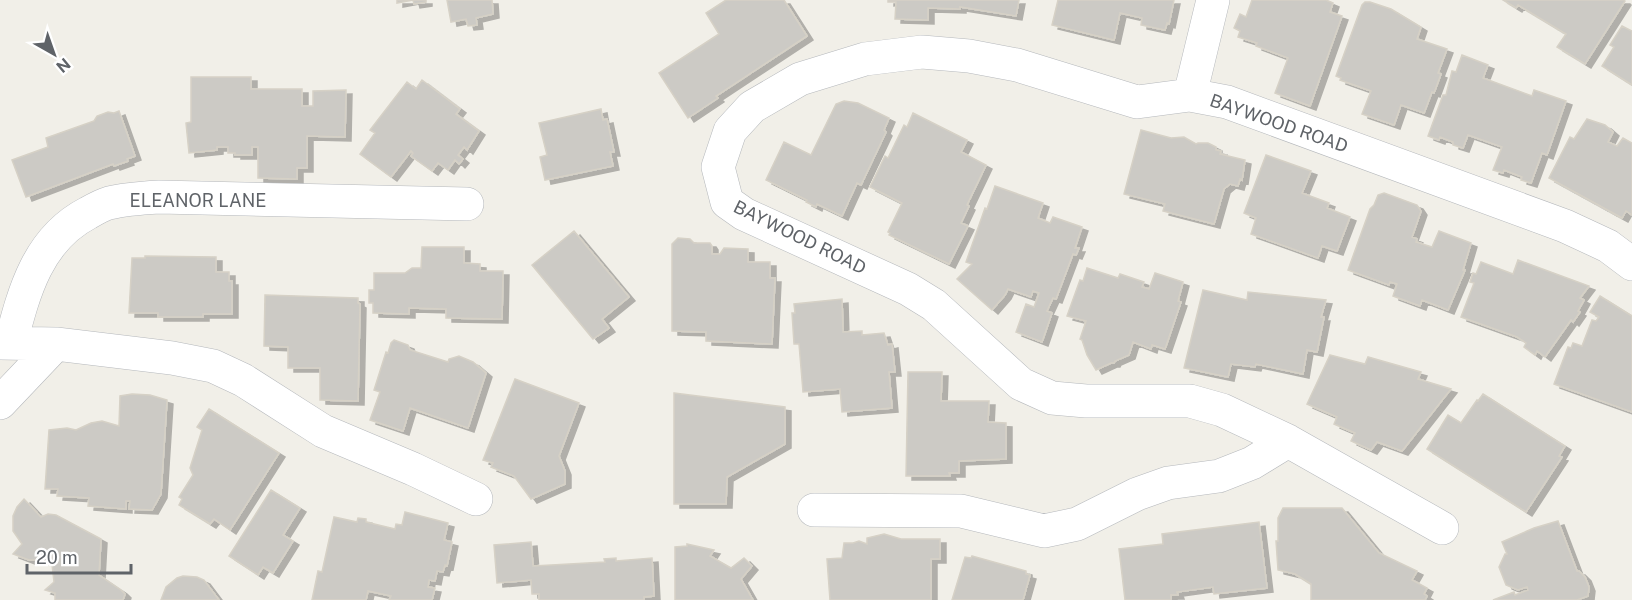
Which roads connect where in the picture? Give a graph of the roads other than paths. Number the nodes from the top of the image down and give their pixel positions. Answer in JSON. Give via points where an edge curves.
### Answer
{"nodes":[{"id":1,"x":1213,"y":0,"type":"edge"},
{"id":2,"x":1190,"y":95,"type":"junction"},
{"id":3,"x":467,"y":204,"type":"dead end"},
{"id":4,"x":1632,"y":264,"type":"edge"},
{"id":5,"x":6,"y":342,"type":"edge"},
{"id":6,"x":56,"y":345,"type":"junction"},
{"id":7,"x":0,"y":403,"type":"edge"},
{"id":8,"x":1288,"y":441,"type":"junction"},
{"id":9,"x":477,"y":499,"type":"dead end"},
{"id":10,"x":814,"y":510,"type":"dead end"},
{"id":11,"x":1442,"y":528,"type":"dead end"}],
"edges":[{"from":1,"to":2,"type":"street"},
{"from":2,"to":4,"type":"street","name":"BAYWOOD ROAD","via":[[1227,102],[1565,226],[1608,246]]},
{"from":2,"to":8,"type":"street","name":"BAYWOOD ROAD","via":[[1137,102],[1017,65],[969,56],[922,52],[865,59],[800,80],[752,107],[730,131],[718,167],[727,202],[744,214],[908,288],[934,305],[1021,384],[1052,398],[1190,401],[1222,410]]},
{"from":3,"to":5,"type":"street","name":"ELEANOR LANE","via":[[159,197],[106,204],[56,236],[32,273]]},
{"from":5,"to":6,"type":"street"},
{"from":6,"to":7,"type":"street"},
{"from":6,"to":9,"type":"street","via":[[213,366],[243,380],[323,431]]},
{"from":8,"to":10,"type":"street","via":[[1252,463],[1219,476],[1168,483],[1077,524],[1044,531],[961,511]]},
{"from":8,"to":11,"type":"street","name":"BAYWOOD ROAD"}]}
